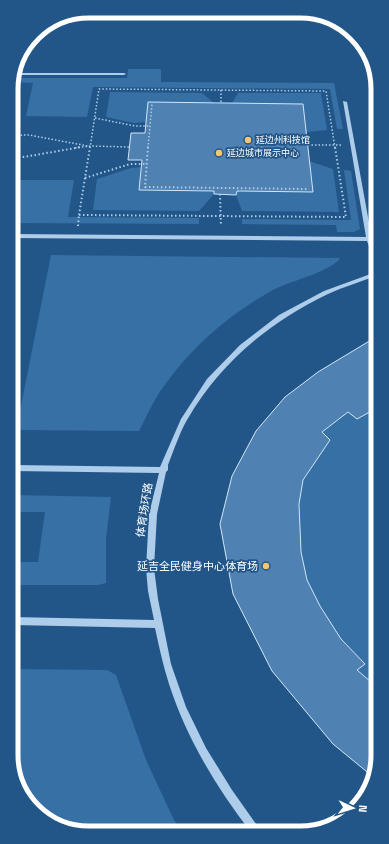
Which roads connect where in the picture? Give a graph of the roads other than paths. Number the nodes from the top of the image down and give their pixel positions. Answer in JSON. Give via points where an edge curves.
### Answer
{"nodes":[{"id":1,"x":20,"y":74,"type":"edge"},
{"id":2,"x":124,"y":74,"type":"dead end"},
{"id":3,"x":345,"y":102,"type":"dead end"},
{"id":4,"x":18,"y":236,"type":"edge"},
{"id":5,"x":369,"y":239,"type":"junction"},
{"id":6,"x":371,"y":244,"type":"edge"},
{"id":7,"x":371,"y":276,"type":"edge"},
{"id":8,"x":18,"y":468,"type":"edge"},
{"id":9,"x":164,"y":470,"type":"junction"},
{"id":10,"x":18,"y":621,"type":"edge"},
{"id":11,"x":159,"y":624,"type":"junction"},
{"id":12,"x":252,"y":826,"type":"edge"}],
"edges":[{"from":1,"to":2,"type":"street"},
{"from":3,"to":5,"type":"street"},
{"from":4,"to":5,"type":"street"},
{"from":5,"to":6,"type":"street"},
{"from":7,"to":9,"type":"street","name":"体育场环路","via":[[299,306],[271,324],[235,353],[204,388],[185,417],[172,442]]},
{"from":8,"to":9,"type":"street"},
{"from":9,"to":11,"type":"street","name":"体育场环路","via":[[156,493],[150,543],[153,597]]},
{"from":10,"to":11,"type":"street"},
{"from":11,"to":12,"type":"street","name":"体育场环路","via":[[167,664],[181,703],[223,785]]}]}
